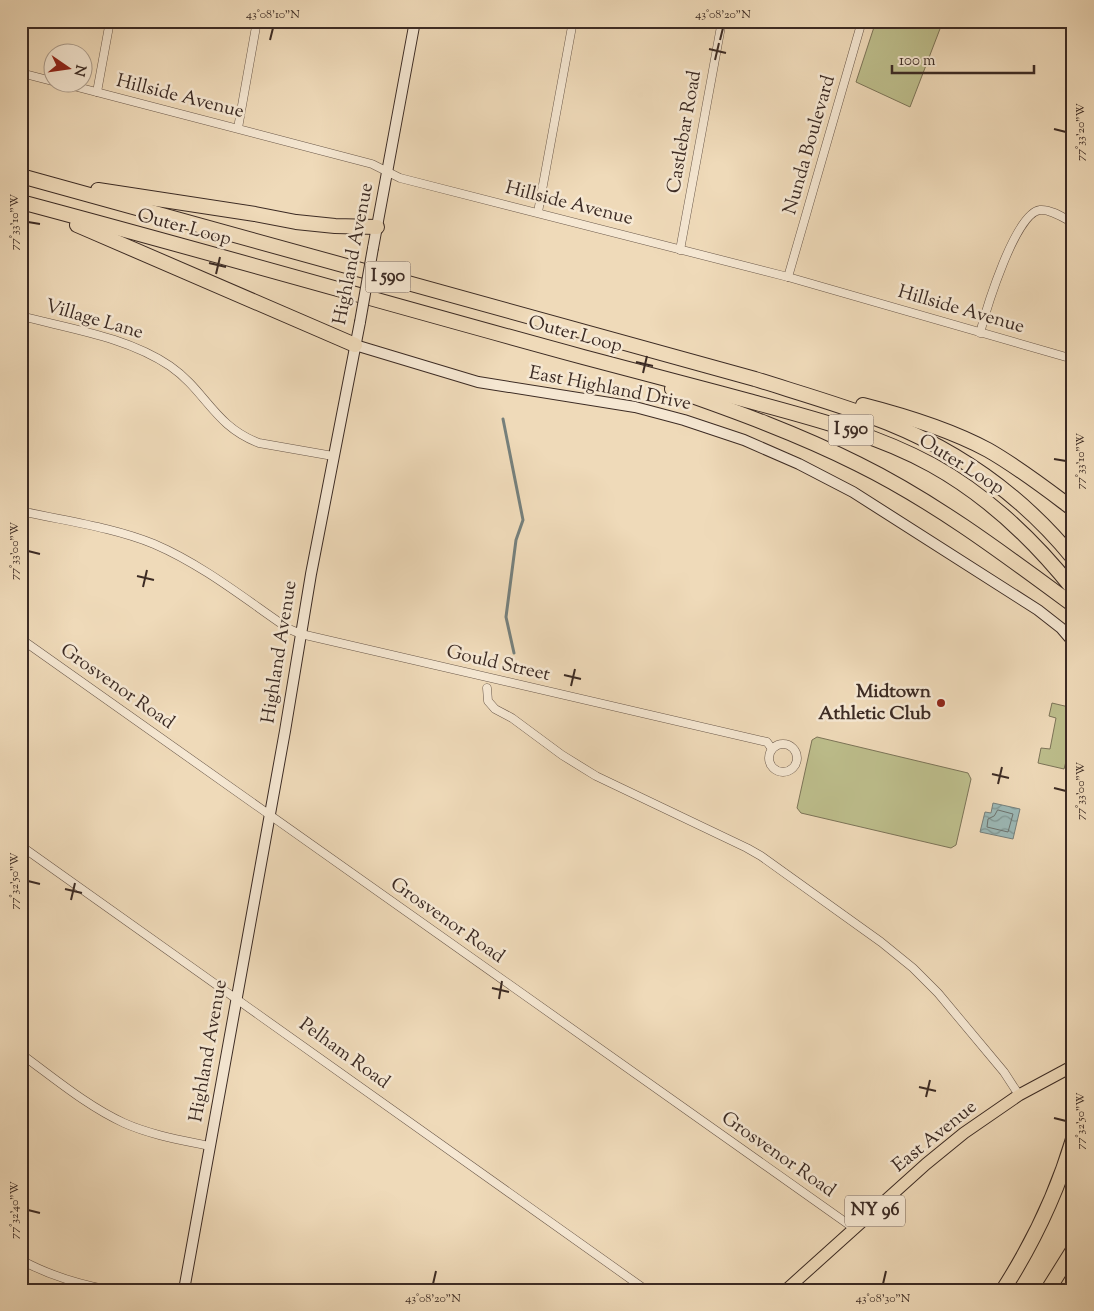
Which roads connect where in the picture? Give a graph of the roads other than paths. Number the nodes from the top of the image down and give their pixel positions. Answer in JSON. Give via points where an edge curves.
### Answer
{"nodes":[{"id":1,"x":110,"y":21,"type":"edge"},
{"id":2,"x":258,"y":21,"type":"edge"},
{"id":3,"x":415,"y":21,"type":"edge"},
{"id":4,"x":573,"y":21,"type":"edge"},
{"id":5,"x":722,"y":21,"type":"edge"},
{"id":6,"x":862,"y":21,"type":"edge"},
{"id":7,"x":21,"y":73,"type":"edge"},
{"id":8,"x":42,"y":78,"type":"edge"},
{"id":9,"x":92,"y":91,"type":"edge"},
{"id":10,"x":97,"y":92,"type":"junction"},
{"id":11,"x":238,"y":128,"type":"junction"},
{"id":12,"x":387,"y":172,"type":"junction"},
{"id":13,"x":28,"y":178,"type":"edge"},
{"id":14,"x":25,"y":203,"type":"edge"},
{"id":15,"x":538,"y":212,"type":"junction"},
{"id":16,"x":1073,"y":222,"type":"edge"},
{"id":17,"x":377,"y":227,"type":"junction"},
{"id":18,"x":680,"y":250,"type":"junction"},
{"id":19,"x":788,"y":277,"type":"junction"},
{"id":20,"x":21,"y":316,"type":"edge"},
{"id":21,"x":980,"y":333,"type":"junction"},
{"id":22,"x":355,"y":345,"type":"junction"},
{"id":23,"x":584,"y":357,"type":"junction"},
{"id":24,"x":1073,"y":358,"type":"edge"},
{"id":25,"x":755,"y":379,"type":"junction"},
{"id":26,"x":333,"y":456,"type":"junction"},
{"id":27,"x":1073,"y":509,"type":"edge"},
{"id":28,"x":21,"y":511,"type":"edge"},
{"id":29,"x":1073,"y":558,"type":"edge"},
{"id":30,"x":1073,"y":589,"type":"edge"},
{"id":31,"x":1073,"y":605,"type":"edge"},
{"id":32,"x":301,"y":634,"type":"junction"},
{"id":33,"x":21,"y":639,"type":"edge"},
{"id":34,"x":1073,"y":642,"type":"edge"},
{"id":35,"x":487,"y":688,"type":"dead end"},
{"id":36,"x":772,"y":749,"type":"dead end"},
{"id":37,"x":270,"y":815,"type":"junction"},
{"id":38,"x":21,"y":846,"type":"edge"},
{"id":39,"x":237,"y":998,"type":"junction"},
{"id":40,"x":21,"y":1054,"type":"edge"},
{"id":41,"x":1073,"y":1066,"type":"edge"},
{"id":42,"x":1019,"y":1095,"type":"junction"},
{"id":43,"x":1073,"y":1139,"type":"edge"},
{"id":44,"x":210,"y":1146,"type":"junction"},
{"id":45,"x":855,"y":1229,"type":"junction"},
{"id":46,"x":1073,"y":1250,"type":"edge"},
{"id":47,"x":21,"y":1260,"type":"edge"},
{"id":48,"x":109,"y":1290,"type":"edge"},
{"id":49,"x":184,"y":1290,"type":"edge"},
{"id":50,"x":646,"y":1290,"type":"edge"},
{"id":51,"x":786,"y":1290,"type":"edge"},
{"id":52,"x":1003,"y":1290,"type":"edge"},
{"id":53,"x":1048,"y":1290,"type":"edge"}],
"edges":[{"from":1,"to":10,"type":"street"},
{"from":2,"to":11,"type":"street"},
{"from":3,"to":12,"type":"street","name":"Highland Avenue"},
{"from":4,"to":15,"type":"street"},
{"from":5,"to":18,"type":"street","name":"Castlebar Road"},
{"from":6,"to":19,"type":"street","name":"Nunda Boulevard"},
{"from":7,"to":8,"type":"street"},
{"from":9,"to":10,"type":"street","name":"Hillside Avenue"},
{"from":10,"to":11,"type":"street","name":"Hillside Avenue"},
{"from":11,"to":12,"type":"street","name":"Hillside Avenue","via":[[372,164]]},
{"from":12,"to":15,"type":"street","name":"Hillside Avenue"},
{"from":12,"to":17,"type":"street","name":"Highland Avenue"},
{"from":13,"to":17,"type":"highway","via":[[296,222]]},
{"from":13,"to":25,"type":"highway","name":"Outer Loop","number":"I 590"},
{"from":14,"to":22,"type":"highway"},
{"from":14,"to":23,"type":"highway","name":"Outer Loop","number":"I 590"},
{"from":15,"to":18,"type":"street","name":"Hillside Avenue"},
{"from":16,"to":21,"type":"street","via":[[1042,210],[1027,219],[995,283]]},
{"from":17,"to":22,"type":"street","name":"Highland Avenue","bridge":true},
{"from":18,"to":19,"type":"street","name":"Hillside Avenue"},
{"from":19,"to":21,"type":"street","name":"Hillside Avenue"},
{"from":20,"to":26,"type":"street","name":"Village Lane","via":[[104,338],[149,354],[178,373],[228,426],[248,439]]},
{"from":21,"to":24,"type":"street","name":"Hillside Avenue"},
{"from":22,"to":26,"type":"street","name":"Highland Avenue"},
{"from":22,"to":34,"type":"street","name":"East Highland Drive","via":[[478,382],[660,413],[755,445],[821,475],[886,512],[1038,610]]},
{"from":23,"to":30,"type":"highway","name":"Outer Loop","number":"I 590","via":[[818,420],[900,449],[953,477],[1002,513]]},
{"from":23,"to":31,"type":"highway","via":[[756,419],[863,466],[922,499]]},
{"from":25,"to":27,"type":"highway","via":[[895,414],[957,435],[1008,462]]},
{"from":25,"to":29,"type":"highway","name":"Outer Loop","number":"I 590","via":[[871,417],[942,449],[1012,497]]},
{"from":26,"to":32,"type":"street","name":"Highland Avenue"},
{"from":28,"to":32,"type":"street","name":"Gould Street","via":[[110,530],[154,545],[187,560]]},
{"from":32,"to":36,"type":"street","name":"Gould Street","via":[[766,742]]},
{"from":32,"to":37,"type":"street","name":"Highland Avenue"},
{"from":33,"to":37,"type":"street","name":"Grosvenor Road"},
{"from":35,"to":42,"type":"street","via":[[488,701],[495,709],[580,766],[761,856],[881,942],[938,993],[1004,1072]]},
{"from":37,"to":39,"type":"street","name":"Highland Avenue"},
{"from":37,"to":45,"type":"street","name":"Grosvenor Road"},
{"from":38,"to":39,"type":"street","name":"Pelham Road"},
{"from":39,"to":44,"type":"street","name":"Highland Avenue"},
{"from":39,"to":50,"type":"street","name":"Pelham Road"},
{"from":40,"to":44,"type":"street","via":[[90,1104],[123,1123],[165,1137]]},
{"from":41,"to":42,"type":"main road","name":"East Avenue","number":"NY 96"},
{"from":42,"to":45,"type":"main road","name":"East Avenue","number":"NY 96","via":[[953,1141]]},
{"from":43,"to":52,"type":"highway","via":[[1047,1210]]},
{"from":44,"to":49,"type":"street","name":"Highland Avenue"},
{"from":45,"to":51,"type":"main road","name":"East Avenue","number":"NY 96"},
{"from":46,"to":53,"type":"highway"},
{"from":47,"to":48,"type":"street","via":[[53,1275]]}]}
